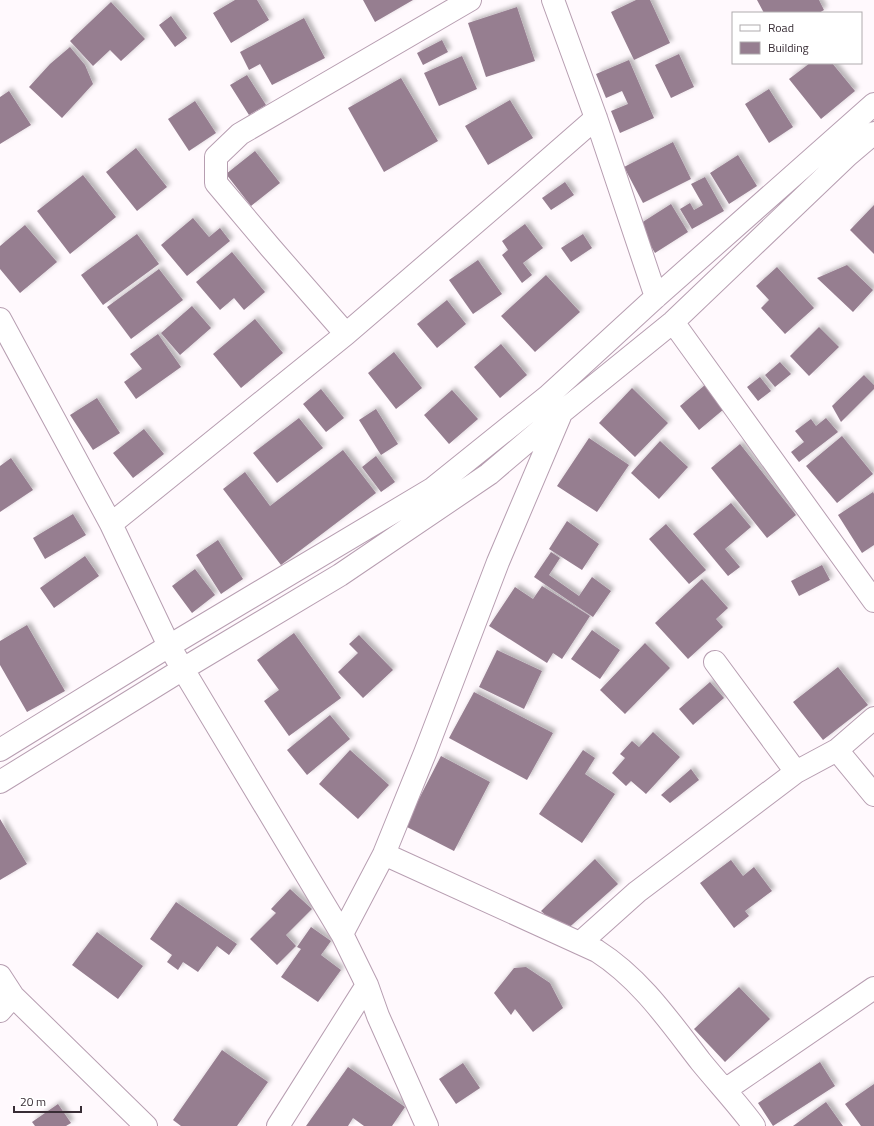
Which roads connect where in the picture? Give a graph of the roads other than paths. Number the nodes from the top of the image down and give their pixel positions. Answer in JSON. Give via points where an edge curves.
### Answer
{"nodes":[{"id":1,"x":470,"y":0,"type":"edge"},
{"id":2,"x":552,"y":0,"type":"edge"},
{"id":3,"x":874,"y":104,"type":"edge"},
{"id":4,"x":596,"y":118,"type":"junction"},
{"id":5,"x":874,"y":133,"type":"edge"},
{"id":6,"x":656,"y":297,"type":"junction"},
{"id":7,"x":673,"y":322,"type":"junction"},
{"id":8,"x":3,"y":333,"type":"edge"},
{"id":9,"x":346,"y":334,"type":"junction"},
{"id":10,"x":562,"y":412,"type":"junction"},
{"id":11,"x":111,"y":524,"type":"junction"},
{"id":12,"x":874,"y":602,"type":"edge"},
{"id":13,"x":169,"y":646,"type":"junction"},
{"id":14,"x":715,"y":662,"type":"dead end"},
{"id":15,"x":183,"y":668,"type":"junction"},
{"id":16,"x":874,"y":718,"type":"edge"},
{"id":17,"x":0,"y":750,"type":"edge"},
{"id":18,"x":837,"y":750,"type":"junction"},
{"id":19,"x":796,"y":772,"type":"junction"},
{"id":20,"x":0,"y":782,"type":"edge"},
{"id":21,"x":874,"y":795,"type":"edge"},
{"id":22,"x":384,"y":854,"type":"junction"},
{"id":23,"x":342,"y":934,"type":"junction"},
{"id":24,"x":580,"y":943,"type":"junction"},
{"id":25,"x":0,"y":976,"type":"edge"},
{"id":26,"x":367,"y":985,"type":"junction"},
{"id":27,"x":874,"y":988,"type":"edge"},
{"id":28,"x":6,"y":1004,"type":"edge"},
{"id":29,"x":725,"y":1090,"type":"junction"},
{"id":30,"x":146,"y":1126,"type":"edge"},
{"id":31,"x":278,"y":1126,"type":"edge"},
{"id":32,"x":427,"y":1126,"type":"edge"},
{"id":33,"x":754,"y":1126,"type":"edge"}],
"edges":[{"from":1,"to":9,"type":"street","via":[[240,134],[216,157],[216,183]]},
{"from":2,"to":4,"type":"street"},
{"from":3,"to":6,"type":"street"},
{"from":4,"to":6,"type":"street"},
{"from":4,"to":9,"type":"street"},
{"from":5,"to":7,"type":"street"},
{"from":6,"to":13,"type":"street","via":[[548,396],[432,489]]},
{"from":7,"to":10,"type":"street"},
{"from":7,"to":12,"type":"street"},
{"from":8,"to":11,"type":"street"},
{"from":9,"to":11,"type":"street"},
{"from":10,"to":15,"type":"street","via":[[489,474],[340,575]]},
{"from":10,"to":22,"type":"street","via":[[498,562]]},
{"from":11,"to":13,"type":"street"},
{"from":13,"to":15,"type":"street"},
{"from":13,"to":17,"type":"street"},
{"from":14,"to":19,"type":"street"},
{"from":15,"to":20,"type":"street"},
{"from":15,"to":23,"type":"street"},
{"from":16,"to":18,"type":"street"},
{"from":18,"to":19,"type":"street"},
{"from":18,"to":21,"type":"street"},
{"from":19,"to":24,"type":"street","via":[[637,892]]},
{"from":22,"to":23,"type":"street"},
{"from":22,"to":24,"type":"street"},
{"from":23,"to":26,"type":"street"},
{"from":24,"to":29,"type":"street","via":[[610,959],[632,978]]},
{"from":25,"to":28,"type":"street"},
{"from":26,"to":31,"type":"street"},
{"from":26,"to":32,"type":"street","via":[[378,1016]]},
{"from":27,"to":29,"type":"street"},
{"from":28,"to":30,"type":"street"},
{"from":29,"to":33,"type":"street"}]}
